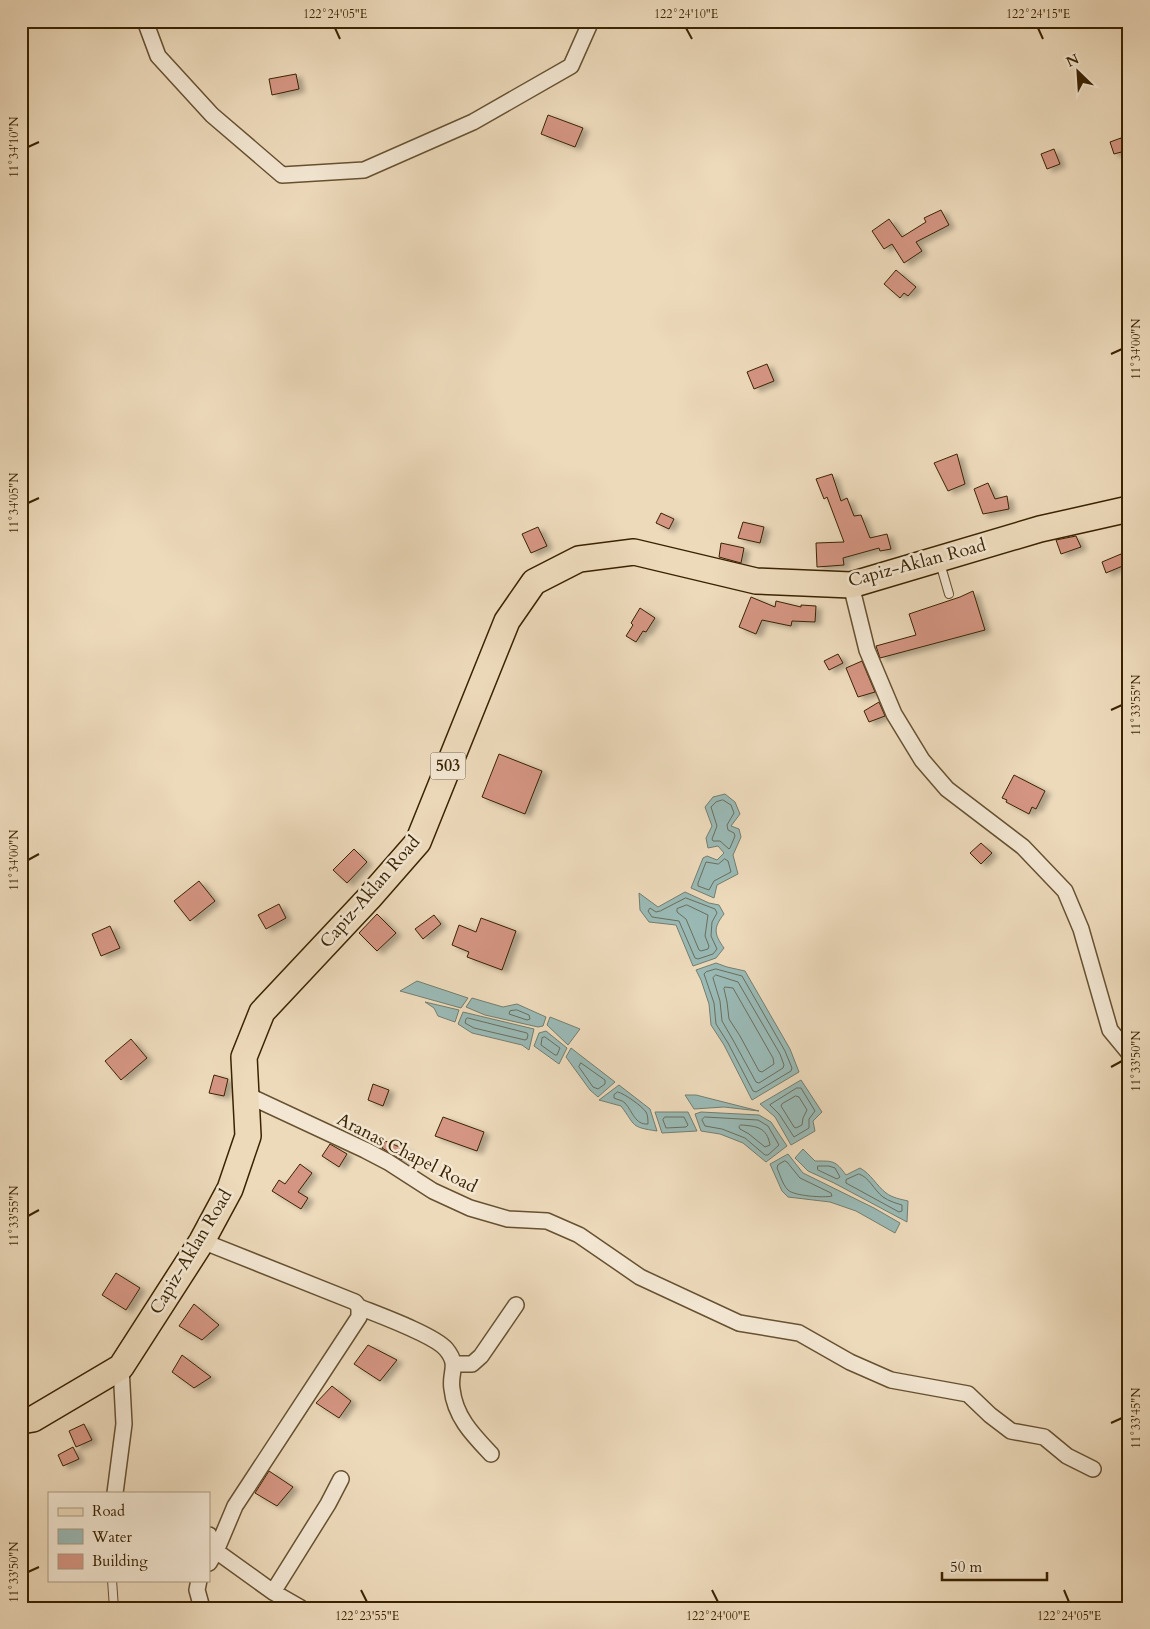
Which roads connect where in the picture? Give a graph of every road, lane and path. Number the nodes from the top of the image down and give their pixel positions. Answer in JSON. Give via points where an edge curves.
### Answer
{"nodes":[{"id":1,"x":145,"y":21,"type":"edge"},
{"id":2,"x":591,"y":21,"type":"edge"},
{"id":3,"x":1129,"y":509,"type":"edge"},
{"id":4,"x":938,"y":558,"type":"junction"},
{"id":5,"x":851,"y":585,"type":"junction"},
{"id":6,"x":949,"y":594,"type":"dead end"},
{"id":7,"x":1129,"y":1052,"type":"edge"},
{"id":8,"x":245,"y":1094,"type":"junction"},
{"id":9,"x":202,"y":1241,"type":"junction"},
{"id":10,"x":516,"y":1305,"type":"dead end"},
{"id":11,"x":359,"y":1307,"type":"junction"},
{"id":12,"x":454,"y":1364,"type":"junction"},
{"id":13,"x":121,"y":1367,"type":"junction"},
{"id":14,"x":21,"y":1421,"type":"edge"},
{"id":15,"x":491,"y":1454,"type":"dead end"},
{"id":16,"x":1093,"y":1469,"type":"dead end"},
{"id":17,"x":341,"y":1479,"type":"dead end"},
{"id":18,"x":115,"y":1492,"type":"edge"},
{"id":19,"x":210,"y":1542,"type":"edge"},
{"id":20,"x":212,"y":1557,"type":"edge"},
{"id":21,"x":112,"y":1582,"type":"edge"},
{"id":22,"x":199,"y":1582,"type":"edge"},
{"id":23,"x":273,"y":1592,"type":"junction"},
{"id":24,"x":114,"y":1608,"type":"edge"},
{"id":25,"x":202,"y":1608,"type":"edge"},
{"id":26,"x":301,"y":1608,"type":"edge"}],
"edges":[{"from":1,"to":2,"type":"street","via":[[158,56],[212,115],[282,175],[364,170],[473,122],[571,66]]},
{"from":3,"to":4,"type":"main road","name":"Capiz-Aklan Road","number":"503","via":[[1040,529]]},
{"from":4,"to":5,"type":"main road","name":"Capiz-Aklan Road","number":"503"},
{"from":4,"to":6,"type":"lane"},
{"from":5,"to":7,"type":"street","via":[[867,650],[894,714],[922,760],[947,789],[1023,847],[1065,891],[1081,929],[1110,1030]]},
{"from":5,"to":8,"type":"main road","name":"Capiz-Aklan Road","number":"503","via":[[756,581],[634,552],[579,559],[534,582],[507,621],[418,842],[262,1012],[244,1058]]},
{"from":8,"to":9,"type":"main road","name":"Capiz-Aklan Road","number":"503","via":[[248,1136],[230,1188]]},
{"from":8,"to":16,"type":"street","name":"Aranas Chapel Road","via":[[365,1150],[433,1191],[470,1208],[508,1219],[547,1221],[579,1235],[640,1277],[739,1323],[799,1333],[850,1362],[891,1380],[968,1394],[1011,1431],[1044,1436],[1067,1456]]},
{"from":9,"to":11,"type":"street","via":[[355,1302]]},
{"from":9,"to":13,"type":"main road","name":"Capiz-Aklan Road","number":"503"},
{"from":10,"to":12,"type":"street","via":[[482,1356],[472,1364]]},
{"from":11,"to":12,"type":"street","via":[[436,1340],[446,1349]]},
{"from":11,"to":20,"type":"street","via":[[359,1317],[235,1506]]},
{"from":12,"to":15,"type":"street","via":[[451,1388],[459,1415]]},
{"from":13,"to":14,"type":"main road","name":"Capiz-Aklan Road","number":"503","via":[[32,1419]]},
{"from":13,"to":18,"type":"street","via":[[124,1424]]},
{"from":17,"to":23,"type":"street"},
{"from":19,"to":20,"type":"street"},
{"from":20,"to":23,"type":"street"},
{"from":21,"to":24,"type":"lane"},
{"from":22,"to":25,"type":"street","via":[[197,1590]]},
{"from":23,"to":26,"type":"street"}]}
